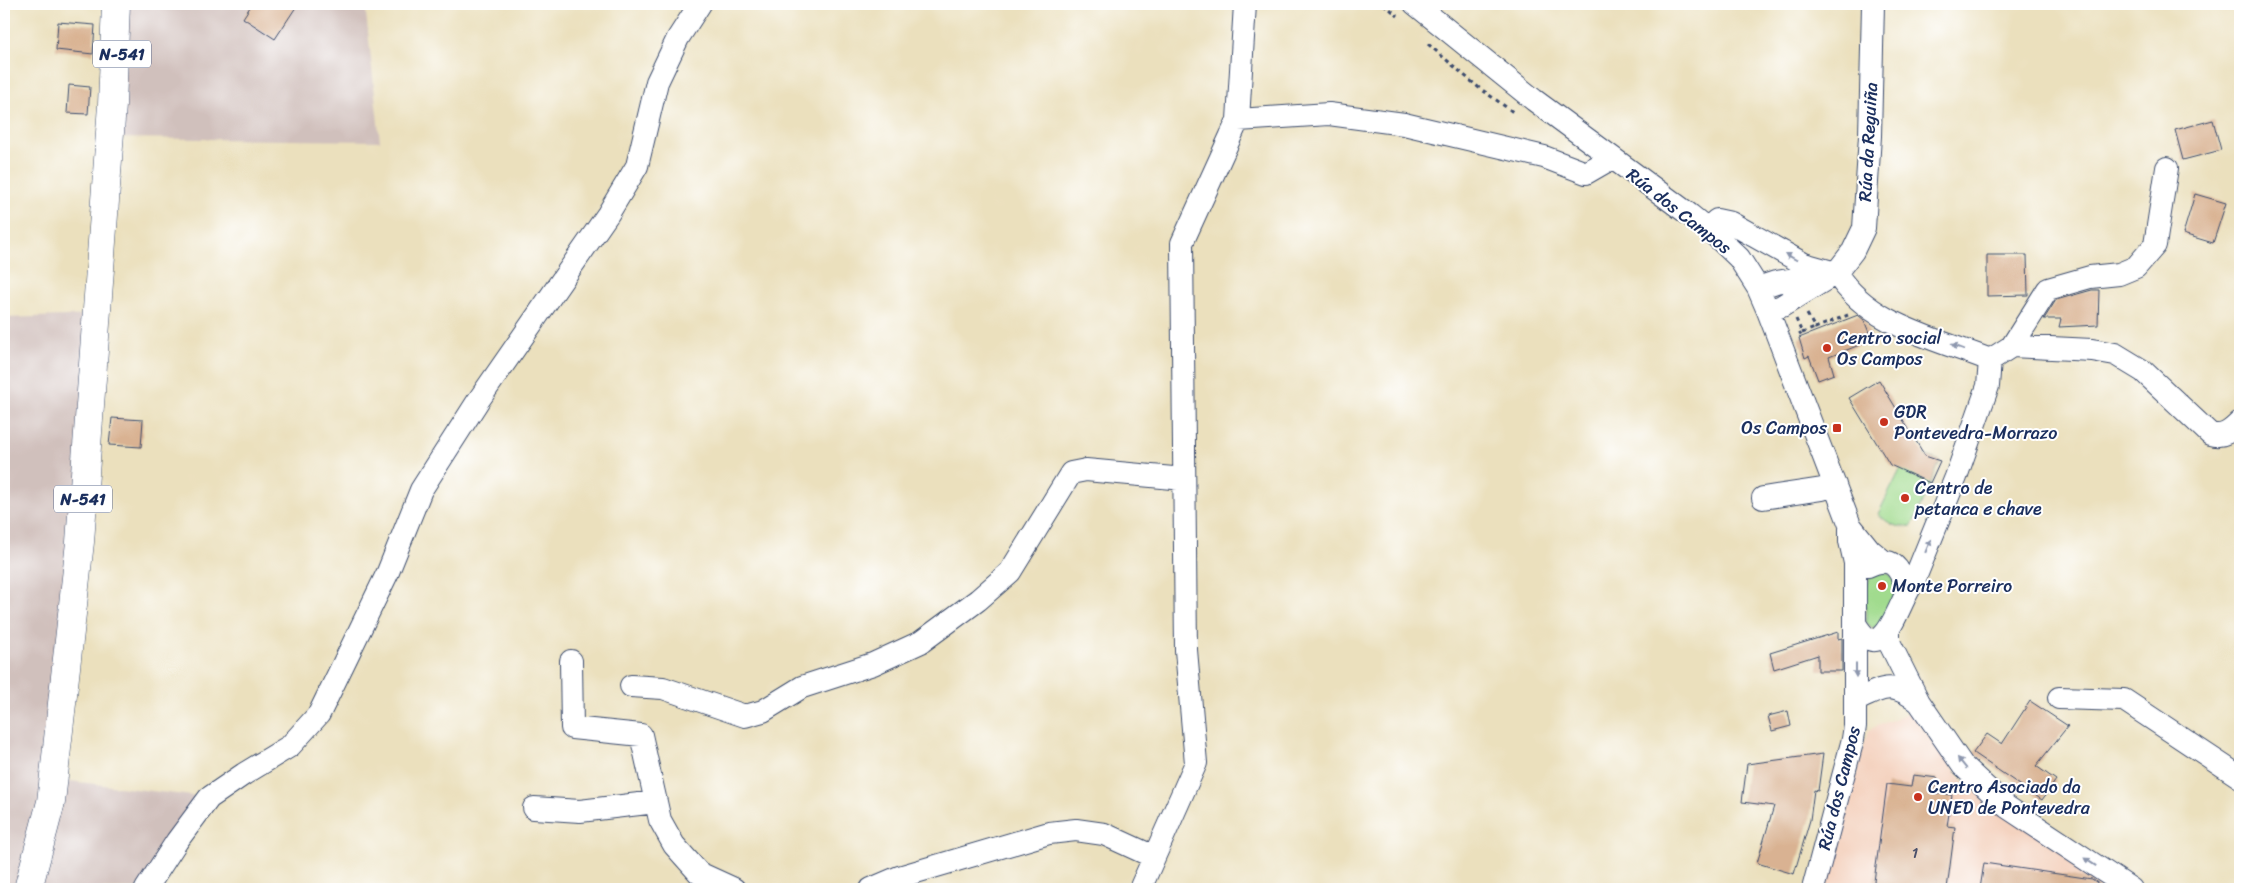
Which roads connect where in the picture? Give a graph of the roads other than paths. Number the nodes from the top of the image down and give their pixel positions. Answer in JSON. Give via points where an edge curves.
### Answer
{"nodes":[{"id":1,"x":116,"y":4,"type":"edge"},
{"id":2,"x":132,"y":4,"type":"edge"},
{"id":3,"x":700,"y":4,"type":"edge"},
{"id":4,"x":1245,"y":4,"type":"edge"},
{"id":5,"x":1415,"y":4,"type":"edge"},
{"id":6,"x":1873,"y":4,"type":"edge"},
{"id":7,"x":112,"y":105,"type":"junction"},
{"id":8,"x":1238,"y":120,"type":"junction"},
{"id":9,"x":1612,"y":158,"type":"junction"},
{"id":10,"x":2167,"y":168,"type":"dead end"},
{"id":11,"x":1707,"y":229,"type":"junction"},
{"id":12,"x":1836,"y":272,"type":"junction"},
{"id":13,"x":1758,"y":288,"type":"junction"},
{"id":14,"x":1768,"y":311,"type":"junction"},
{"id":15,"x":2012,"y":346,"type":"junction"},
{"id":16,"x":1990,"y":360,"type":"junction"},
{"id":17,"x":2240,"y":422,"type":"edge"},
{"id":18,"x":1184,"y":479,"type":"junction"},
{"id":19,"x":1835,"y":485,"type":"junction"},
{"id":20,"x":1763,"y":498,"type":"dead end"},
{"id":21,"x":1850,"y":525,"type":"junction"},
{"id":22,"x":1882,"y":560,"type":"junction"},
{"id":23,"x":1856,"y":582,"type":"junction"},
{"id":24,"x":1907,"y":590,"type":"junction"},
{"id":25,"x":1856,"y":625,"type":"junction"},
{"id":26,"x":1889,"y":632,"type":"junction"},
{"id":27,"x":571,"y":660,"type":"dead end"},
{"id":28,"x":631,"y":686,"type":"dead end"},
{"id":29,"x":2059,"y":698,"type":"dead end"},
{"id":30,"x":1855,"y":701,"type":"junction"},
{"id":31,"x":1919,"y":702,"type":"junction"},
{"id":32,"x":2240,"y":777,"type":"edge"},
{"id":33,"x":656,"y":802,"type":"junction"},
{"id":34,"x":534,"y":808,"type":"dead end"},
{"id":35,"x":1154,"y":857,"type":"junction"},
{"id":36,"x":28,"y":889,"type":"edge"},
{"id":37,"x":146,"y":889,"type":"edge"},
{"id":38,"x":734,"y":889,"type":"edge"},
{"id":39,"x":871,"y":889,"type":"edge"},
{"id":40,"x":1140,"y":889,"type":"edge"},
{"id":41,"x":1813,"y":889,"type":"edge"},
{"id":42,"x":2131,"y":889,"type":"edge"}],
"edges":[{"from":1,"to":7,"type":"highway","number":"N-541"},
{"from":2,"to":7,"type":"highway","number":"N-541"},
{"from":3,"to":37,"type":"street","via":[[678,38],[657,82],[637,166],[608,214],[478,401],[422,490],[388,572],[319,714],[290,746],[208,798]]},
{"from":4,"to":8,"type":"street"},
{"from":5,"to":9,"type":"street","name":"Rúa dos Campos"},
{"from":6,"to":12,"type":"street","name":"Rúa da Reguiña","via":[[1864,228],[1853,251]]},
{"from":7,"to":36,"type":"highway","number":"N-541","via":[[80,542],[51,802]]},
{"from":8,"to":9,"type":"street","via":[[1329,114],[1404,124],[1544,157],[1586,173]]},
{"from":8,"to":18,"type":"street","via":[[1182,243]]},
{"from":9,"to":11,"type":"street","name":"Rúa dos Campos"},
{"from":10,"to":15,"type":"street","via":[[2155,245],[2136,267],[2119,274],[2090,277],[2048,289]]},
{"from":12,"to":11,"type":"street","one_way":true,"via":[[1804,264],[1731,223],[1716,220]]},
{"from":11,"to":13,"type":"street","name":"Rúa dos Campos","via":[[1739,258]]},
{"from":12,"to":13,"type":"street"},
{"from":12,"to":14,"type":"street","name":"Rúa da Reguiña","via":[[1782,306]]},
{"from":16,"to":12,"type":"street","one_way":true,"via":[[1896,325],[1846,288]]},
{"from":13,"to":14,"type":"street","name":"Rúa dos Campos"},
{"from":14,"to":19,"type":"street","name":"Rúa dos Campos"},
{"from":15,"to":16,"type":"street"},
{"from":15,"to":17,"type":"street","via":[[2115,354],[2143,371],[2210,434],[2226,434]]},
{"from":24,"to":16,"type":"street","one_way":true,"via":[[1913,583],[1956,477],[1988,386]]},
{"from":18,"to":28,"type":"street","via":[[1086,470],[1070,473],[1010,572],[978,600],[921,642],[873,664],[802,688],[763,711],[745,716],[663,688]]},
{"from":18,"to":35,"type":"street","via":[[1186,650],[1196,763]]},
{"from":19,"to":20,"type":"street"},
{"from":19,"to":21,"type":"street","name":"Rúa dos Campos"},
{"from":21,"to":22,"type":"street","name":"Rúa dos Campos"},
{"from":21,"to":23,"type":"street","name":"Rúa dos Campos"},
{"from":22,"to":23,"type":"street","via":[[1868,566]]},
{"from":22,"to":24,"type":"street","via":[[1897,568]]},
{"from":23,"to":25,"type":"street"},
{"from":24,"to":26,"type":"street"},
{"from":25,"to":26,"type":"street","via":[[1869,640]]},
{"from":25,"to":30,"type":"street","name":"Rúa dos Campos","one_way":true},
{"from":26,"to":31,"type":"street","via":[[1889,642]]},
{"from":27,"to":33,"type":"street","via":[[572,728],[641,735]]},
{"from":29,"to":32,"type":"street","via":[[2124,700]]},
{"from":30,"to":31,"type":"street","via":[[1887,688],[1902,690]]},
{"from":30,"to":41,"type":"street","name":"Rúa dos Campos","via":[[1853,740]]},
{"from":42,"to":31,"type":"street","one_way":true,"via":[[2007,807],[1962,766]]},
{"from":33,"to":34,"type":"street","via":[[580,811]]},
{"from":33,"to":38,"type":"street","via":[[660,820],[674,845],[699,873]]},
{"from":35,"to":39,"type":"street","via":[[1104,834],[1076,830],[1049,833]]},
{"from":35,"to":40,"type":"street"}]}
